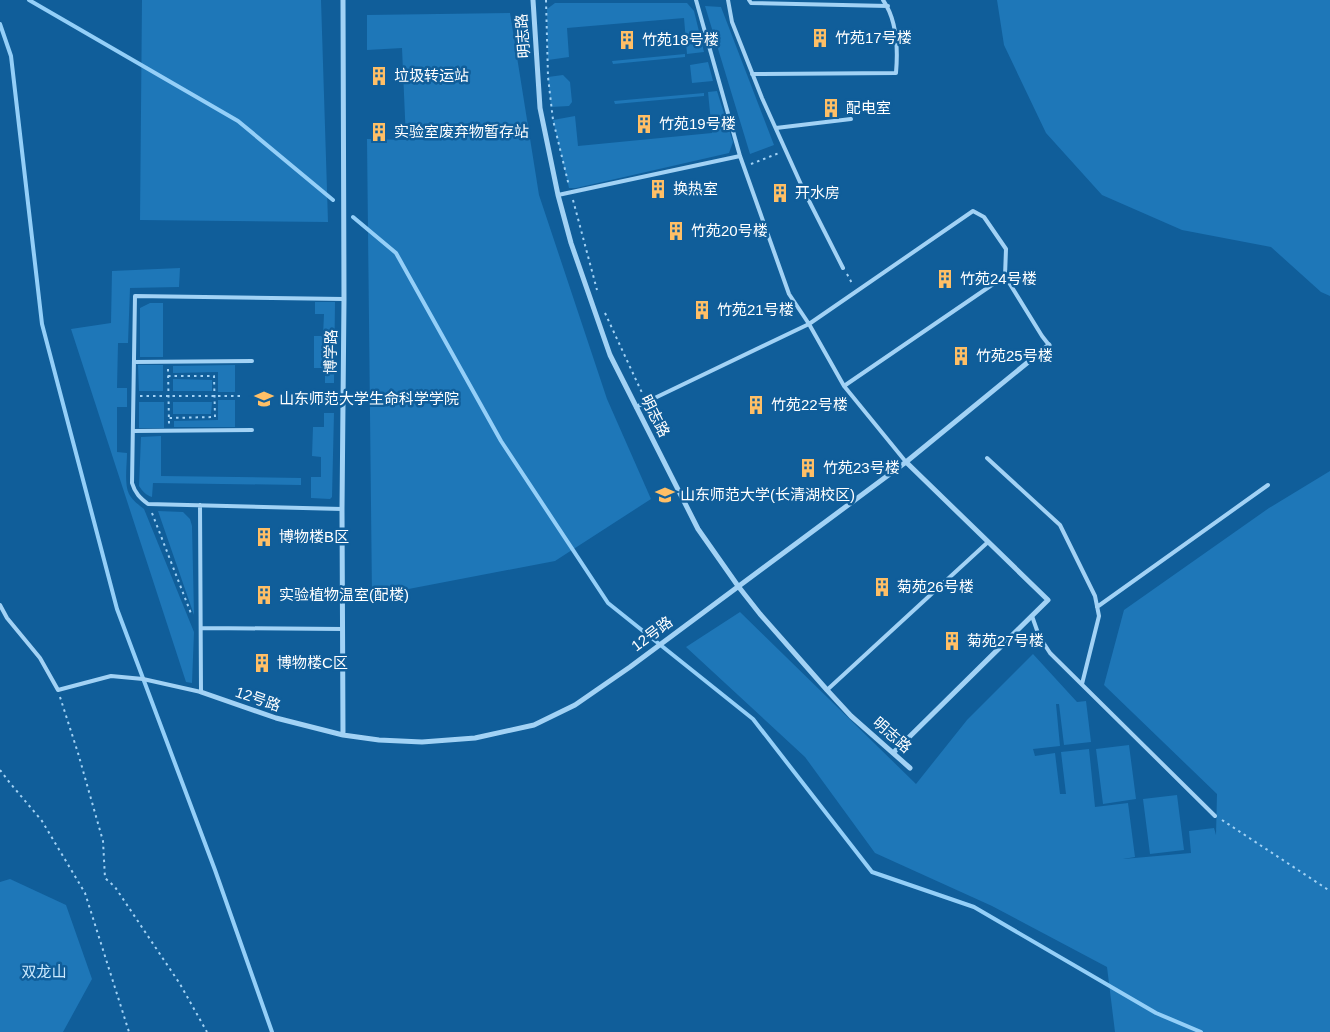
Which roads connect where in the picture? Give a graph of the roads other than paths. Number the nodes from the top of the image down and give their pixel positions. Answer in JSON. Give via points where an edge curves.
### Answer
{"nodes":[{"id":1,"x":344,"y":0,"type":"edge"},
{"id":2,"x":533,"y":0,"type":"edge"},
{"id":3,"x":696,"y":0,"type":"edge"},
{"id":4,"x":728,"y":0,"type":"edge"},
{"id":5,"x":748,"y":0,"type":"edge"},
{"id":6,"x":883,"y":0,"type":"edge"},
{"id":7,"x":888,"y":6,"type":"junction"},
{"id":8,"x":752,"y":74,"type":"junction"},
{"id":9,"x":851,"y":119,"type":"dead end"},
{"id":10,"x":776,"y":128,"type":"junction"},
{"id":11,"x":740,"y":156,"type":"junction"},
{"id":12,"x":558,"y":195,"type":"junction"},
{"id":13,"x":843,"y":268,"type":"road end"},
{"id":14,"x":1005,"y":276,"type":"junction"},
{"id":15,"x":344,"y":299,"type":"junction"},
{"id":16,"x":809,"y":324,"type":"junction"},
{"id":17,"x":1049,"y":345,"type":"joint"},
{"id":18,"x":252,"y":361,"type":"dead end"},
{"id":19,"x":134,"y":362,"type":"junction"},
{"id":20,"x":844,"y":386,"type":"junction"},
{"id":21,"x":636,"y":407,"type":"junction"},
{"id":22,"x":252,"y":430,"type":"dead end"},
{"id":23,"x":133,"y":431,"type":"junction"},
{"id":24,"x":987,"y":458,"type":"dead end"},
{"id":25,"x":906,"y":462,"type":"junction"},
{"id":26,"x":1268,"y":486,"type":"dead end"},
{"id":27,"x":200,"y":505,"type":"junction"},
{"id":28,"x":342,"y":509,"type":"junction"},
{"id":29,"x":988,"y":542,"type":"junction"},
{"id":30,"x":738,"y":586,"type":"junction"},
{"id":31,"x":0,"y":605,"type":"edge"},
{"id":32,"x":1097,"y":607,"type":"junction"},
{"id":33,"x":1032,"y":616,"type":"junction"},
{"id":34,"x":201,"y":628,"type":"junction"},
{"id":35,"x":342,"y":629,"type":"junction"},
{"id":36,"x":1082,"y":684,"type":"junction"},
{"id":37,"x":827,"y":690,"type":"junction"},
{"id":38,"x":202,"y":692,"type":"junction"},
{"id":39,"x":343,"y":735,"type":"junction"},
{"id":40,"x":893,"y":752,"type":"junction"},
{"id":41,"x":910,"y":768,"type":"dead end"},
{"id":42,"x":1215,"y":816,"type":"road end"}],
"edges":[{"from":1,"to":15,"type":"street","name":"博学路"},
{"from":2,"to":12,"type":"street","name":"明志路","via":[[540,108]]},
{"from":3,"to":11,"type":"lane"},
{"from":4,"to":8,"type":"lane","via":[[732,22]]},
{"from":5,"to":7,"type":"lane"},
{"from":6,"to":7,"type":"lane"},
{"from":7,"to":8,"type":"lane","via":[[897,47],[896,74]]},
{"from":8,"to":10,"type":"lane"},
{"from":9,"to":10,"type":"lane"},
{"from":10,"to":13,"type":"lane"},
{"from":11,"to":12,"type":"lane"},
{"from":11,"to":16,"type":"lane","via":[[789,294]]},
{"from":12,"to":21,"type":"street","name":"明志路","via":[[610,355]]},
{"from":14,"to":16,"type":"lane","via":[[1006,249],[984,217],[973,210]]},
{"from":14,"to":17,"type":"lane"},
{"from":14,"to":20,"type":"lane"},
{"from":15,"to":19,"type":"lane","via":[[135,296]]},
{"from":15,"to":28,"type":"street","name":"博学路"},
{"from":16,"to":20,"type":"lane"},
{"from":16,"to":21,"type":"lane"},
{"from":17,"to":25,"type":"street","name":"12号路"},
{"from":18,"to":19,"type":"lane"},
{"from":19,"to":23,"type":"lane"},
{"from":20,"to":25,"type":"lane"},
{"from":21,"to":30,"type":"street","name":"明志路","via":[[698,529]]},
{"from":22,"to":23,"type":"lane"},
{"from":23,"to":27,"type":"lane","via":[[132,483],[135,492],[148,504]]},
{"from":24,"to":32,"type":"lane","via":[[1060,525],[1095,596]]},
{"from":25,"to":29,"type":"street"},
{"from":25,"to":30,"type":"street","name":"12号路"},
{"from":26,"to":32,"type":"lane"},
{"from":27,"to":28,"type":"lane"},
{"from":27,"to":34,"type":"lane"},
{"from":28,"to":35,"type":"street","name":"博学路"},
{"from":29,"to":33,"type":"street","via":[[1048,600]]},
{"from":29,"to":37,"type":"lane"},
{"from":30,"to":37,"type":"street","name":"明志路"},
{"from":30,"to":39,"type":"street","name":"12号路","via":[[575,705],[534,725],[475,738],[422,742]]},
{"from":31,"to":38,"type":"lane","via":[[40,658],[58,690],[111,676],[143,679]]},
{"from":32,"to":36,"type":"lane","via":[[1099,616]]},
{"from":33,"to":36,"type":"lane","via":[[1050,653]]},
{"from":33,"to":40,"type":"street"},
{"from":34,"to":35,"type":"lane"},
{"from":34,"to":38,"type":"lane"},
{"from":35,"to":39,"type":"street","name":"博学路"},
{"from":36,"to":42,"type":"lane"},
{"from":37,"to":40,"type":"street","name":"明志路","via":[[851,716]]},
{"from":38,"to":39,"type":"street","name":"12号路","via":[[276,718]]},
{"from":40,"to":41,"type":"street","name":"明志路"}]}
